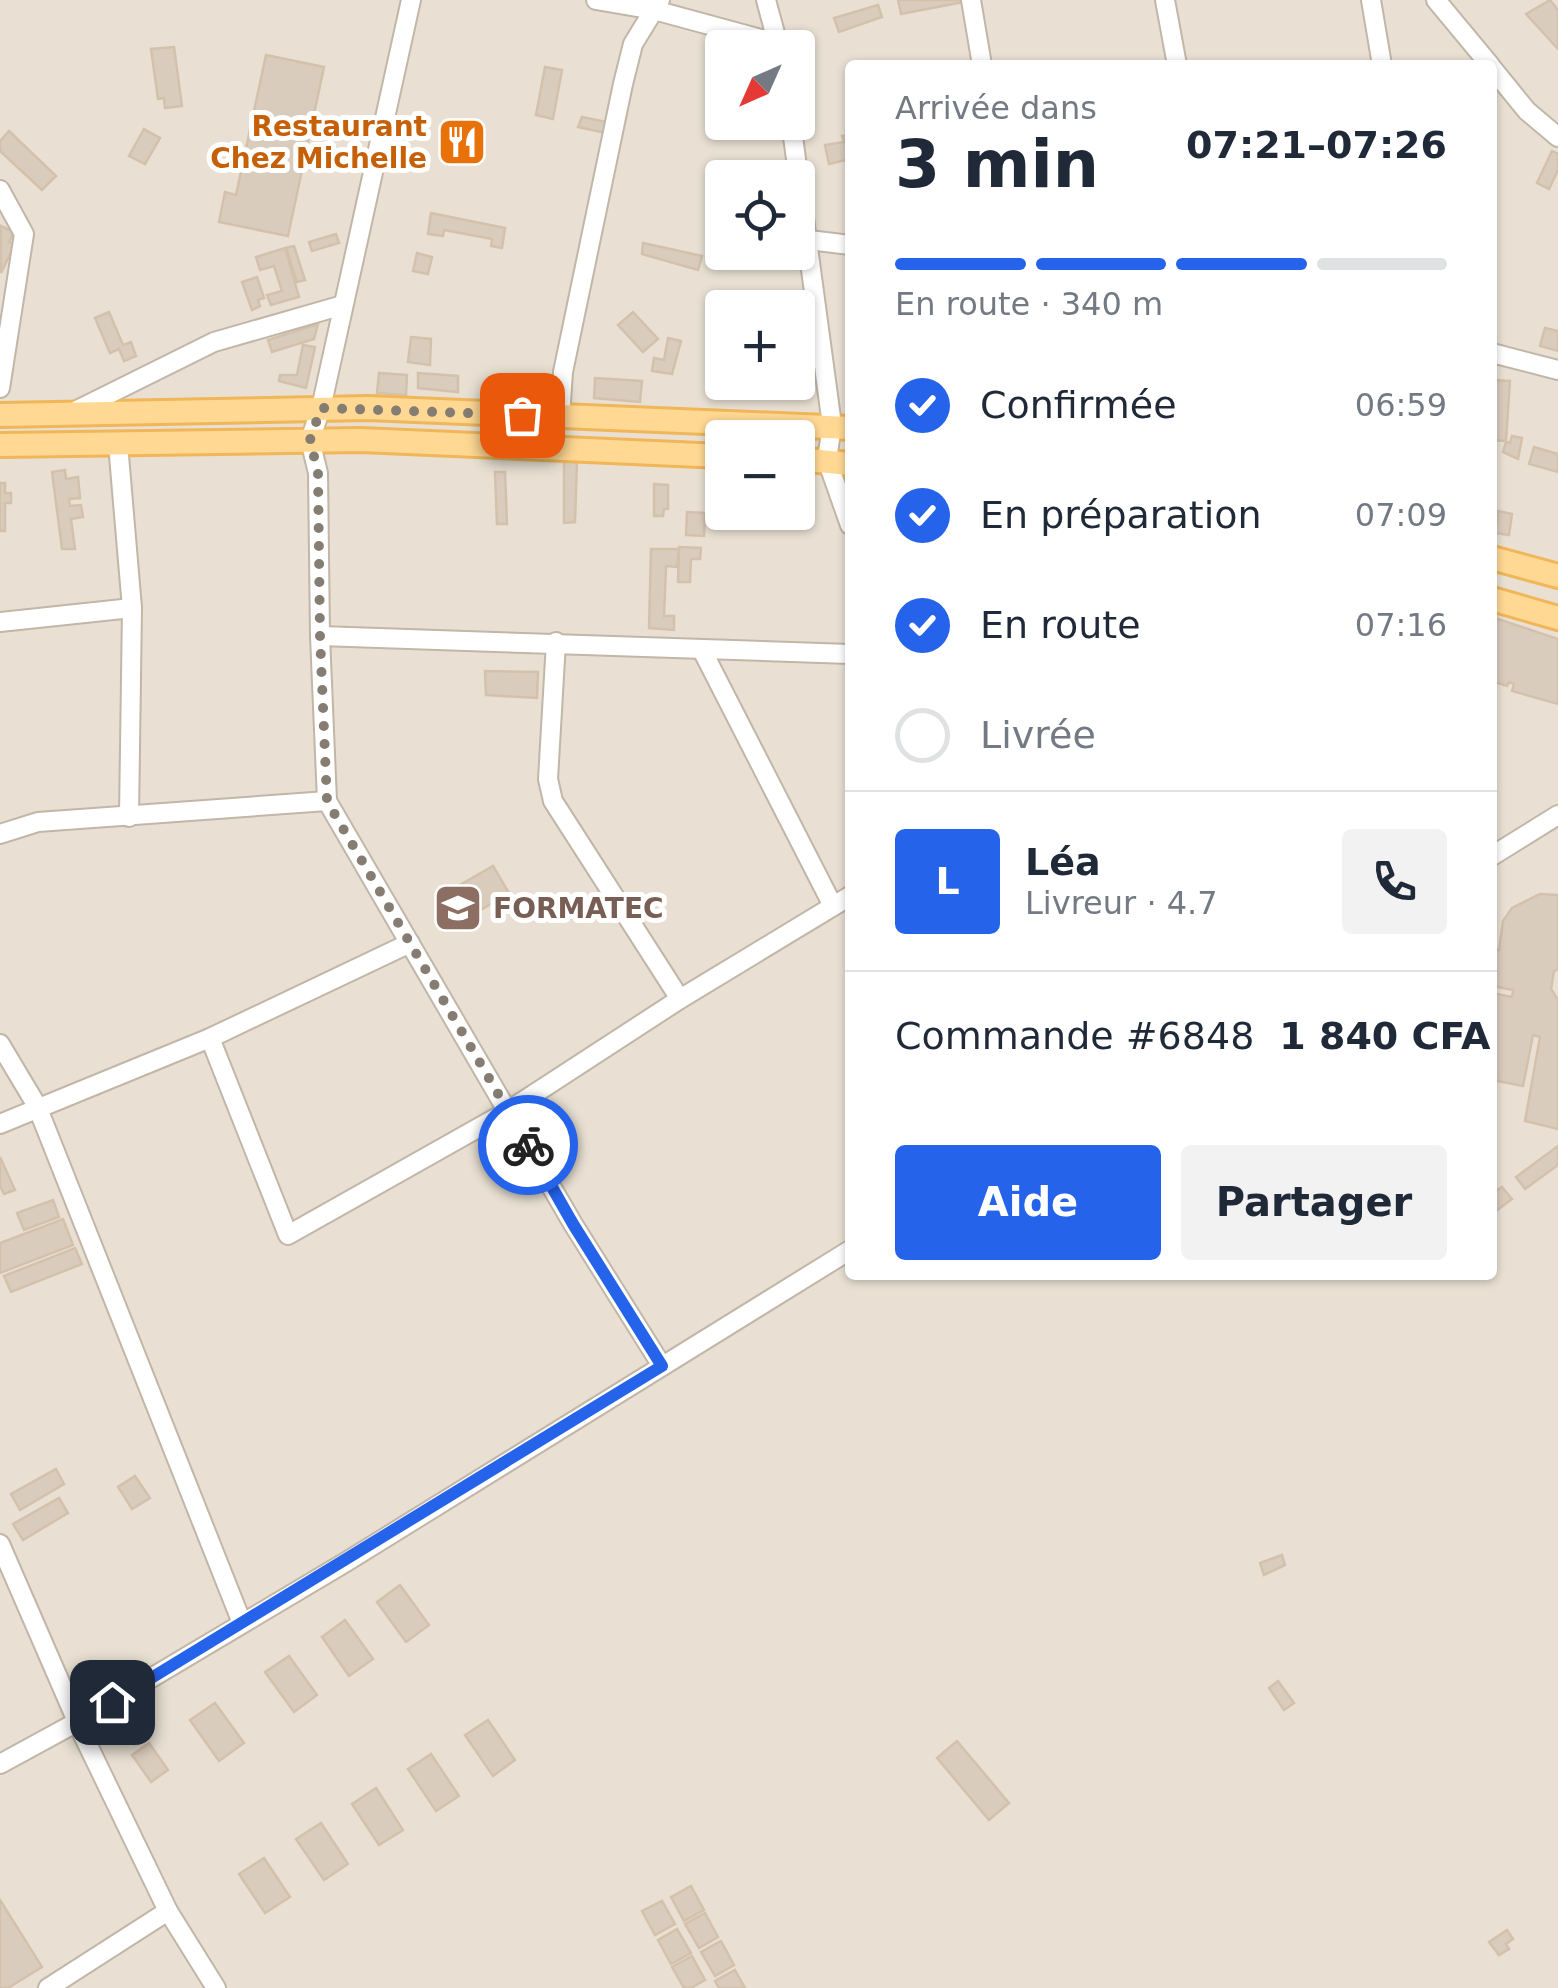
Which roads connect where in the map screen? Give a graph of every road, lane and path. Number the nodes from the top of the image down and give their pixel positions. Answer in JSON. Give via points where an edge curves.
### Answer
{"nodes":[{"id":1,"x":411,"y":0,"type":"edge"},
{"id":2,"x":596,"y":0,"type":"edge"},
{"id":3,"x":766,"y":0,"type":"edge"},
{"id":4,"x":971,"y":0,"type":"edge"},
{"id":5,"x":1165,"y":0,"type":"edge"},
{"id":6,"x":1371,"y":0,"type":"edge"},
{"id":7,"x":1436,"y":0,"type":"edge"},
{"id":8,"x":657,"y":5,"type":"edge"},
{"id":9,"x":731,"y":30,"type":"edge"},
{"id":10,"x":774,"y":30,"type":"edge"},
{"id":11,"x":981,"y":60,"type":"edge"},
{"id":12,"x":1175,"y":60,"type":"edge"},
{"id":13,"x":1381,"y":60,"type":"edge"},
{"id":14,"x":1485,"y":60,"type":"edge"},
{"id":15,"x":1497,"y":74,"type":"edge"},
{"id":16,"x":1558,"y":137,"type":"edge"},
{"id":17,"x":0,"y":190,"type":"edge"},
{"id":18,"x":815,"y":241,"type":"edge"},
{"id":19,"x":845,"y":244,"type":"edge"},
{"id":20,"x":814,"y":270,"type":"edge"},
{"id":21,"x":8,"y":284,"type":"edge"},
{"id":22,"x":343,"y":305,"type":"junction"},
{"id":23,"x":1497,"y":353,"type":"edge"},
{"id":24,"x":1558,"y":370,"type":"edge"},
{"id":25,"x":0,"y":388,"type":"edge"},
{"id":26,"x":321,"y":408,"type":"junction"},
{"id":27,"x":71,"y":413,"type":"junction"},
{"id":28,"x":0,"y":415,"type":"edge"},
{"id":29,"x":560,"y":416,"type":"junction"},
{"id":30,"x":841,"y":427,"type":"edge"},
{"id":31,"x":310,"y":440,"type":"junction"},
{"id":32,"x":118,"y":444,"type":"junction"},
{"id":33,"x":0,"y":445,"type":"edge"},
{"id":34,"x":705,"y":455,"type":"edge"},
{"id":35,"x":838,"y":462,"type":"edge"},
{"id":36,"x":845,"y":499,"type":"edge"},
{"id":37,"x":1497,"y":559,"type":"edge"},
{"id":38,"x":1558,"y":576,"type":"edge"},
{"id":39,"x":1497,"y":600,"type":"edge"},
{"id":40,"x":132,"y":608,"type":"junction"},
{"id":41,"x":1558,"y":618,"type":"edge"},
{"id":42,"x":0,"y":622,"type":"edge"},
{"id":43,"x":320,"y":636,"type":"junction"},
{"id":44,"x":556,"y":642,"type":"junction"},
{"id":45,"x":702,"y":650,"type":"junction"},
{"id":46,"x":845,"y":654,"type":"edge"},
{"id":47,"x":327,"y":801,"type":"junction"},
{"id":48,"x":1558,"y":815,"type":"edge"},
{"id":49,"x":128,"y":817,"type":"junction"},
{"id":50,"x":0,"y":834,"type":"edge"},
{"id":51,"x":1497,"y":853,"type":"edge"},
{"id":52,"x":845,"y":899,"type":"edge"},
{"id":53,"x":833,"y":906,"type":"junction"},
{"id":54,"x":410,"y":943,"type":"junction"},
{"id":55,"x":680,"y":999,"type":"junction"},
{"id":56,"x":210,"y":1038,"type":"junction"},
{"id":57,"x":0,"y":1044,"type":"edge"},
{"id":58,"x":38,"y":1106,"type":"junction"},
{"id":59,"x":508,"y":1111,"type":"junction"},
{"id":60,"x":0,"y":1124,"type":"edge"},
{"id":61,"x":845,"y":1253,"type":"edge"},
{"id":62,"x":662,"y":1366,"type":"junction"},
{"id":63,"x":0,"y":1544,"type":"edge"},
{"id":64,"x":242,"y":1622,"type":"junction"},
{"id":65,"x":79,"y":1721,"type":"junction"},
{"id":66,"x":0,"y":1764,"type":"edge"},
{"id":67,"x":168,"y":1911,"type":"junction"},
{"id":68,"x":48,"y":1988,"type":"edge"},
{"id":69,"x":216,"y":1988,"type":"edge"}],
"edges":[{"from":1,"to":22,"type":"street"},
{"from":2,"to":8,"type":"street"},
{"from":3,"to":10,"type":"street"},
{"from":4,"to":11,"type":"street"},
{"from":5,"to":12,"type":"street"},
{"from":6,"to":13,"type":"street"},
{"from":7,"to":14,"type":"street"},
{"from":8,"to":9,"type":"street"},
{"from":8,"to":29,"type":"street","via":[[633,44],[622,84],[563,372]]},
{"from":15,"to":16,"type":"street"},
{"from":17,"to":21,"type":"street","via":[[24,234]]},
{"from":18,"to":19,"type":"street"},
{"from":20,"to":30,"type":"street"},
{"from":21,"to":25,"type":"street"},
{"from":22,"to":26,"type":"street"},
{"from":22,"to":27,"type":"street","via":[[214,342]]},
{"from":23,"to":24,"type":"street"},
{"from":26,"to":27,"type":"main road"},
{"from":26,"to":29,"type":"main road"},
{"from":26,"to":31,"type":"street"},
{"from":27,"to":28,"type":"main road"},
{"from":29,"to":30,"type":"main road"},
{"from":30,"to":35,"type":"street"},
{"from":31,"to":32,"type":"main road"},
{"from":31,"to":34,"type":"main road"},
{"from":31,"to":43,"type":"street","via":[[318,473]]},
{"from":32,"to":33,"type":"main road"},
{"from":32,"to":40,"type":"street"},
{"from":35,"to":36,"type":"street"},
{"from":37,"to":38,"type":"main road"},
{"from":39,"to":41,"type":"main road"},
{"from":40,"to":42,"type":"street"},
{"from":40,"to":49,"type":"street"},
{"from":43,"to":44,"type":"street"},
{"from":43,"to":47,"type":"street"},
{"from":44,"to":45,"type":"street"},
{"from":44,"to":55,"type":"street","via":[[548,779],[553,801]]},
{"from":45,"to":46,"type":"street"},
{"from":45,"to":53,"type":"street"},
{"from":47,"to":49,"type":"street"},
{"from":47,"to":54,"type":"street"},
{"from":48,"to":51,"type":"street"},
{"from":49,"to":50,"type":"street","via":[[38,822]]},
{"from":52,"to":53,"type":"street"},
{"from":53,"to":55,"type":"street"},
{"from":54,"to":56,"type":"street"},
{"from":54,"to":59,"type":"street"},
{"from":55,"to":59,"type":"street"},
{"from":56,"to":58,"type":"street"},
{"from":56,"to":59,"type":"street","via":[[288,1235]]},
{"from":57,"to":58,"type":"street"},
{"from":58,"to":60,"type":"street"},
{"from":58,"to":64,"type":"street"},
{"from":59,"to":62,"type":"street"},
{"from":61,"to":62,"type":"street"},
{"from":62,"to":64,"type":"street"},
{"from":63,"to":65,"type":"street"},
{"from":64,"to":65,"type":"street"},
{"from":65,"to":66,"type":"street"},
{"from":65,"to":67,"type":"street"},
{"from":67,"to":68,"type":"street"},
{"from":67,"to":69,"type":"street"}]}
